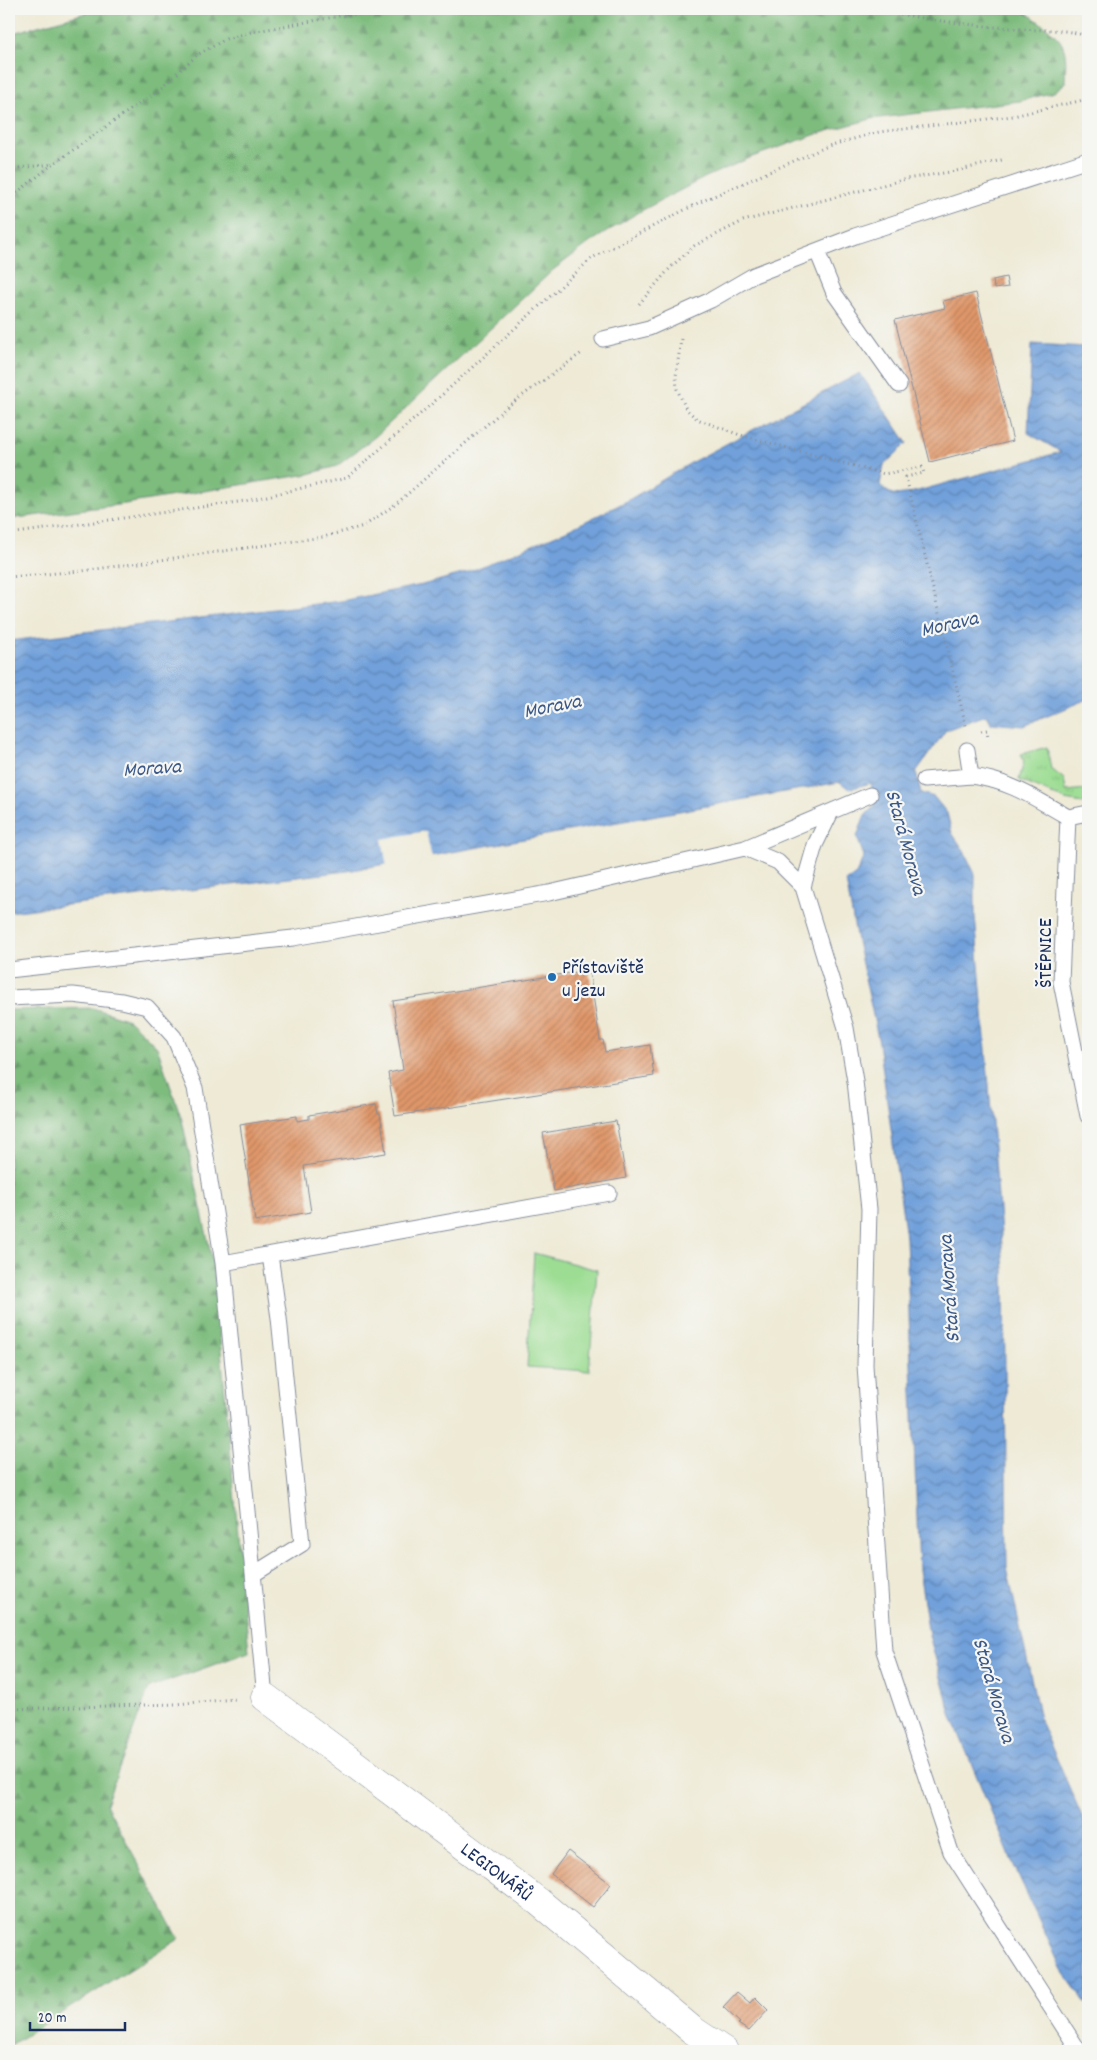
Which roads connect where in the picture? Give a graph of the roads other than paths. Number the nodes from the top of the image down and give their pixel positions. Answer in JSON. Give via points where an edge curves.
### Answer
{"nodes":[{"id":1,"x":1088,"y":160,"type":"edge"},
{"id":2,"x":817,"y":251,"type":"junction"},
{"id":3,"x":603,"y":340,"type":"road end"},
{"id":4,"x":899,"y":385,"type":"dead end"},
{"id":5,"x":967,"y":750,"type":"dead end"},
{"id":6,"x":971,"y":776,"type":"junction"},
{"id":7,"x":924,"y":780,"type":"dead end"},
{"id":8,"x":870,"y":796,"type":"dead end"},
{"id":9,"x":831,"y":812,"type":"junction"},
{"id":10,"x":1088,"y":813,"type":"edge"},
{"id":11,"x":1068,"y":817,"type":"junction"},
{"id":12,"x":745,"y":848,"type":"junction"},
{"id":13,"x":803,"y":887,"type":"junction"},
{"id":14,"x":9,"y":970,"type":"edge"},
{"id":15,"x":9,"y":998,"type":"edge"},
{"id":16,"x":1087,"y":1100,"type":"edge"},
{"id":17,"x":1088,"y":1116,"type":"edge"},
{"id":18,"x":609,"y":1193,"type":"dead end"},
{"id":19,"x":270,"y":1255,"type":"junction"},
{"id":20,"x":223,"y":1263,"type":"junction"},
{"id":21,"x":254,"y":1574,"type":"junction"},
{"id":22,"x":265,"y":1697,"type":"joint"},
{"id":23,"x":724,"y":2051,"type":"edge"},
{"id":24,"x":1078,"y":2051,"type":"edge"}],
"edges":[{"from":1,"to":2,"type":"lane"},
{"from":2,"to":3,"type":"lane","via":[[754,275],[649,328]]},
{"from":2,"to":4,"type":"lane","via":[[834,293]]},
{"from":5,"to":6,"type":"lane"},
{"from":6,"to":7,"type":"lane"},
{"from":6,"to":11,"type":"lane","via":[[1010,784]]},
{"from":8,"to":9,"type":"lane"},
{"from":9,"to":12,"type":"lane"},
{"from":9,"to":13,"type":"lane","via":[[815,845]]},
{"from":10,"to":11,"type":"lane"},
{"from":11,"to":16,"type":"lane","name":"ŠTĚPNICE","via":[[1061,982]]},
{"from":12,"to":13,"type":"lane","via":[[778,862]]},
{"from":12,"to":14,"type":"lane","via":[[549,893],[303,936]]},
{"from":13,"to":24,"type":"lane","via":[[846,1028],[869,1209],[866,1365],[884,1651],[951,1852]]},
{"from":15,"to":20,"type":"lane","via":[[73,995],[122,1001],[147,1007],[174,1037],[195,1088]]},
{"from":16,"to":17,"type":"lane","name":"ŠTĚPNICE"},
{"from":18,"to":19,"type":"lane"},
{"from":19,"to":20,"type":"lane"},
{"from":19,"to":21,"type":"lane","via":[[302,1544]]},
{"from":20,"to":21,"type":"lane"},
{"from":21,"to":22,"type":"lane"},
{"from":22,"to":23,"type":"street","name":"LEGIONÁŘŮ","via":[[539,1902],[691,2029]]}]}
